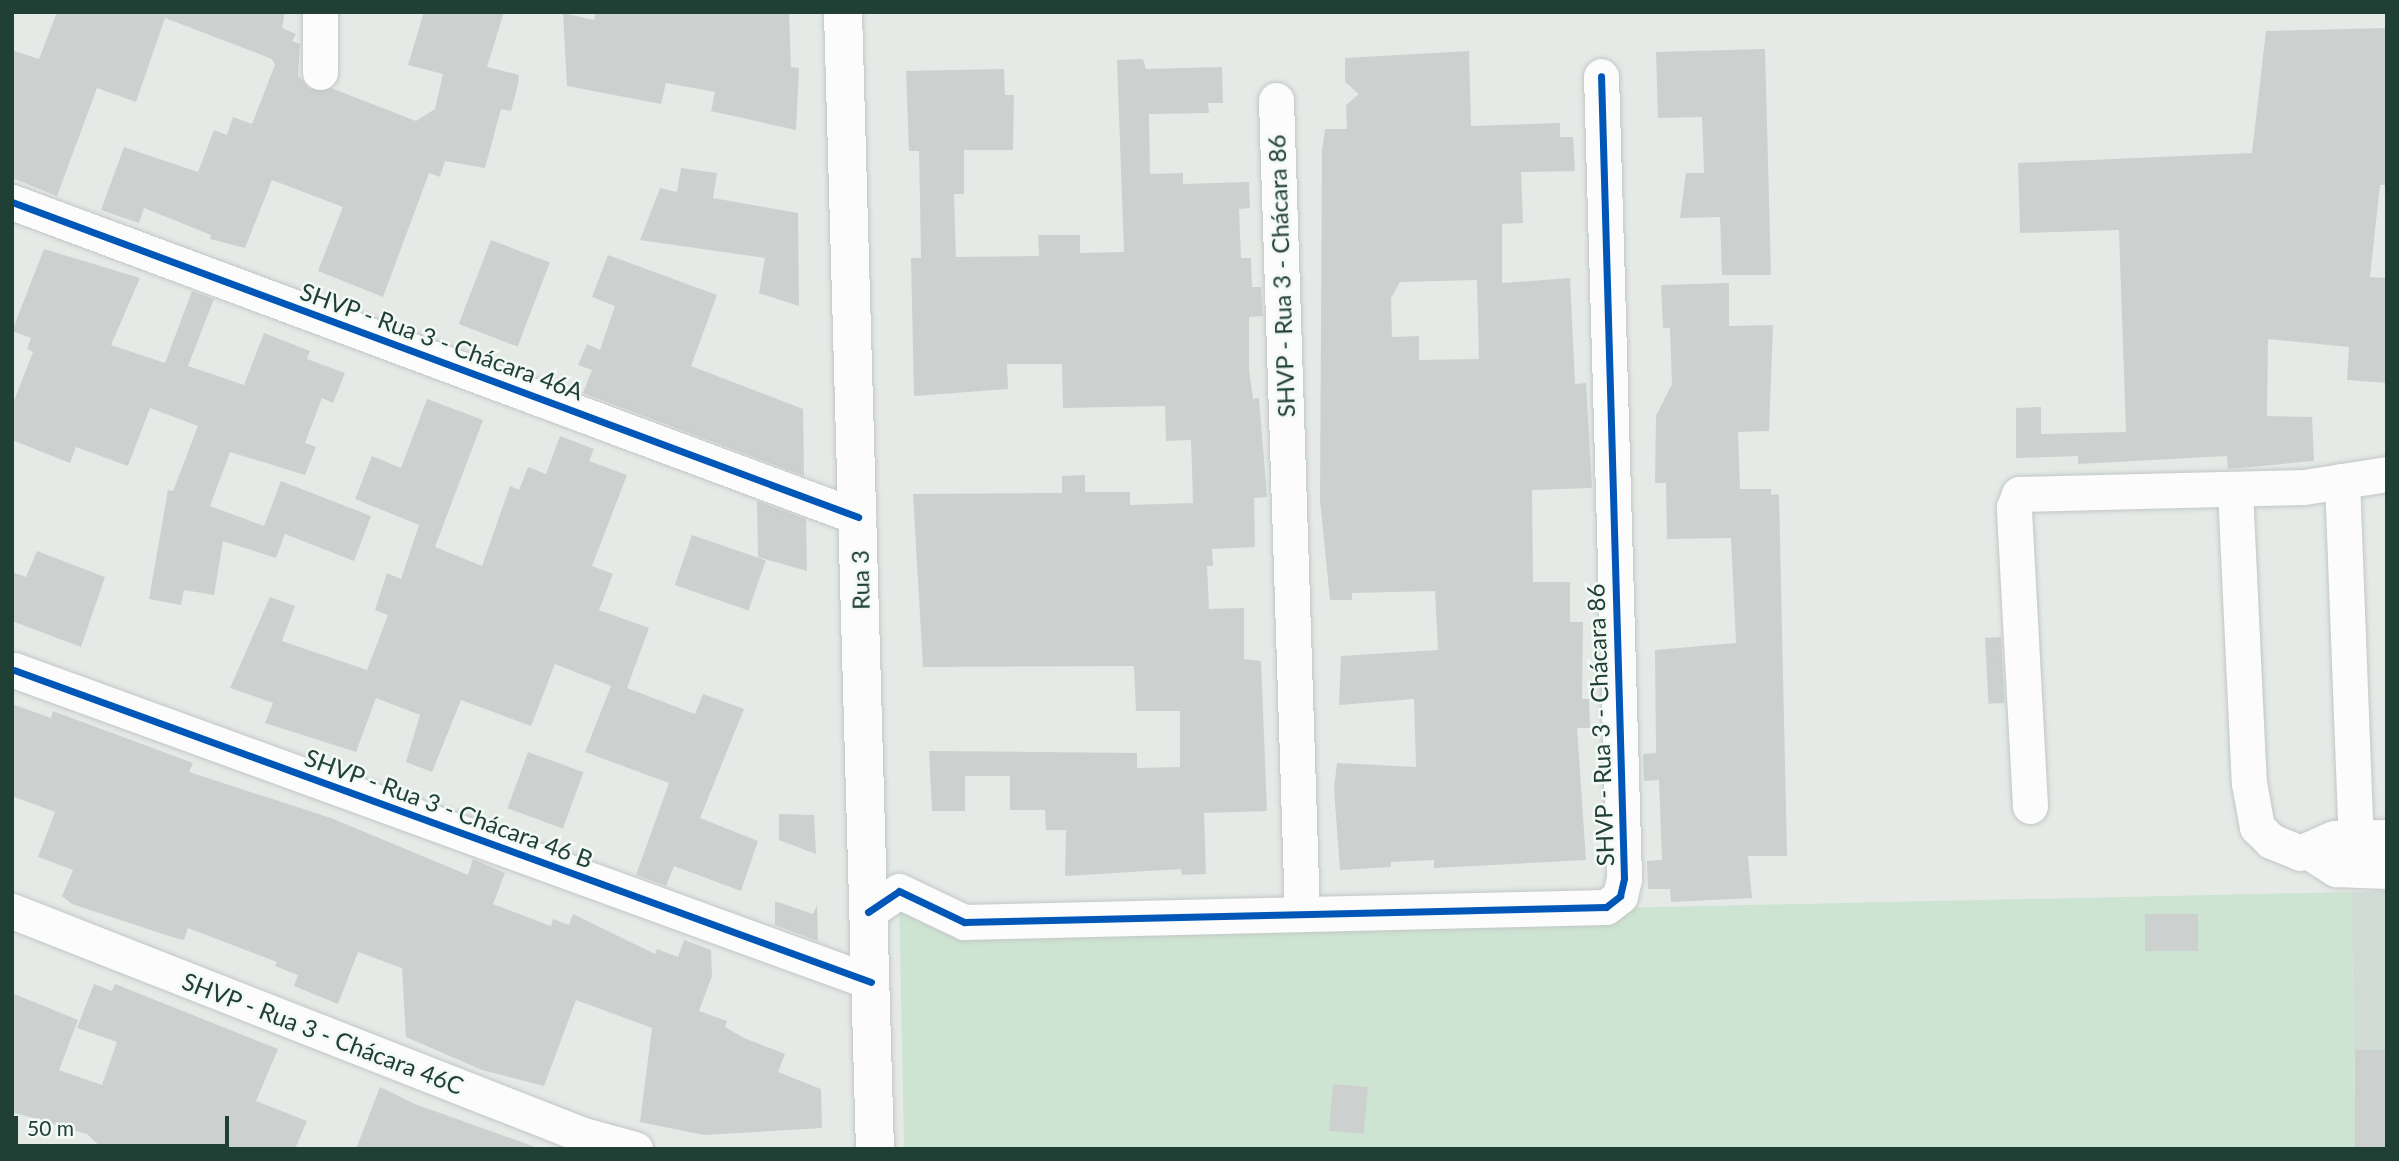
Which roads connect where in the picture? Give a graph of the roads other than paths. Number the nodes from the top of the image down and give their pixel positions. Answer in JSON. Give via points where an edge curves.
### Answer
{"nodes":[{"id":1,"x":320,"y":12,"type":"edge"},
{"id":2,"x":843,"y":12,"type":"edge"},
{"id":3,"x":320,"y":72,"type":"dead end"},
{"id":4,"x":1601,"y":76,"type":"dead end"},
{"id":5,"x":1276,"y":100,"type":"dead end"},
{"id":6,"x":12,"y":202,"type":"edge"},
{"id":7,"x":2387,"y":474,"type":"edge"},
{"id":8,"x":2342,"y":481,"type":"junction"},
{"id":9,"x":2235,"y":490,"type":"junction"},
{"id":10,"x":858,"y":517,"type":"junction"},
{"id":11,"x":14,"y":670,"type":"dead end"},
{"id":12,"x":2030,"y":806,"type":"dead end"},
{"id":13,"x":2371,"y":837,"type":"edge"},
{"id":14,"x":2311,"y":853,"type":"junction"},
{"id":15,"x":2387,"y":871,"type":"edge"},
{"id":16,"x":12,"y":911,"type":"edge"},
{"id":17,"x":867,"y":912,"type":"junction"},
{"id":18,"x":1302,"y":914,"type":"junction"},
{"id":19,"x":871,"y":982,"type":"junction"},
{"id":20,"x":635,"y":1149,"type":"edge"},
{"id":21,"x":875,"y":1149,"type":"edge"}],
"edges":[{"from":1,"to":3,"type":"street"},
{"from":2,"to":10,"type":"main road","name":"Rua 3"},
{"from":4,"to":18,"type":"street","name":"SHVP - Rua 3 - Chácara 86","via":[[1624,878],[1620,896],[1606,908]]},
{"from":5,"to":18,"type":"street","name":"SHVP - Rua 3 - Chácara 86"},
{"from":6,"to":10,"type":"street","name":"SHVP - Rua 3 - Chácara 46A"},
{"from":7,"to":8,"type":"street"},
{"from":8,"to":9,"type":"street"},
{"from":8,"to":13,"type":"street"},
{"from":9,"to":12,"type":"street","via":[[2019,494],[2014,507]]},
{"from":9,"to":14,"type":"street","via":[[2252,811],[2271,841],[2290,851]]},
{"from":10,"to":17,"type":"main road","name":"Rua 3"},
{"from":11,"to":19,"type":"street","name":"SHVP - Rua 3 - Chácara 46 B"},
{"from":13,"to":14,"type":"street","via":[[2334,838]]},
{"from":14,"to":15,"type":"street","via":[[2336,869]]},
{"from":16,"to":20,"type":"street","name":"SHVP - Rua 3 - Chácara 46C","via":[[583,1135]]},
{"from":17,"to":18,"type":"street","name":"SHVP - Rua 3 - Chácara 86","via":[[899,891],[964,922]]},
{"from":17,"to":19,"type":"main road","name":"Rua 3"},
{"from":19,"to":21,"type":"main road","name":"Rua 3"}]}
